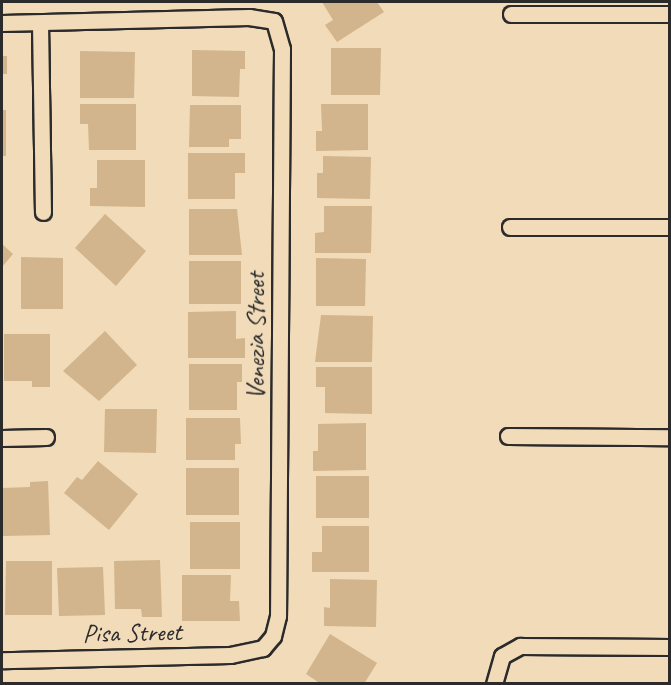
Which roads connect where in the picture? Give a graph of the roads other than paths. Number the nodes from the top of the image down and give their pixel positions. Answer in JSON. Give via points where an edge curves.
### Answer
{"nodes":[{"id":1,"x":512,"y":14,"type":"dead end"},
{"id":2,"x":669,"y":14,"type":"edge"},
{"id":3,"x":2,"y":23,"type":"edge"},
{"id":4,"x":40,"y":23,"type":"junction"},
{"id":5,"x":43,"y":212,"type":"dead end"},
{"id":6,"x":510,"y":227,"type":"dead end"},
{"id":7,"x":669,"y":227,"type":"edge"},
{"id":8,"x":508,"y":436,"type":"dead end"},
{"id":9,"x":669,"y":436,"type":"edge"},
{"id":10,"x":2,"y":438,"type":"edge"},
{"id":11,"x":46,"y":438,"type":"dead end"},
{"id":12,"x":669,"y":646,"type":"edge"},
{"id":13,"x":262,"y":648,"type":"joint"},
{"id":14,"x":2,"y":660,"type":"edge"},
{"id":15,"x":494,"y":684,"type":"edge"}],
"edges":[{"from":1,"to":2,"type":"street"},
{"from":3,"to":4,"type":"street"},
{"from":4,"to":5,"type":"street"},
{"from":4,"to":13,"type":"street","name":"Venezia Street","via":[[249,17],[274,21],[282,49],[278,616],[273,636]]},
{"from":6,"to":7,"type":"street"},
{"from":8,"to":9,"type":"street"},
{"from":10,"to":11,"type":"street"},
{"from":12,"to":15,"type":"street","via":[[520,646],[502,656]]},
{"from":13,"to":14,"type":"street","name":"Pisa Street","via":[[230,656]]}]}
